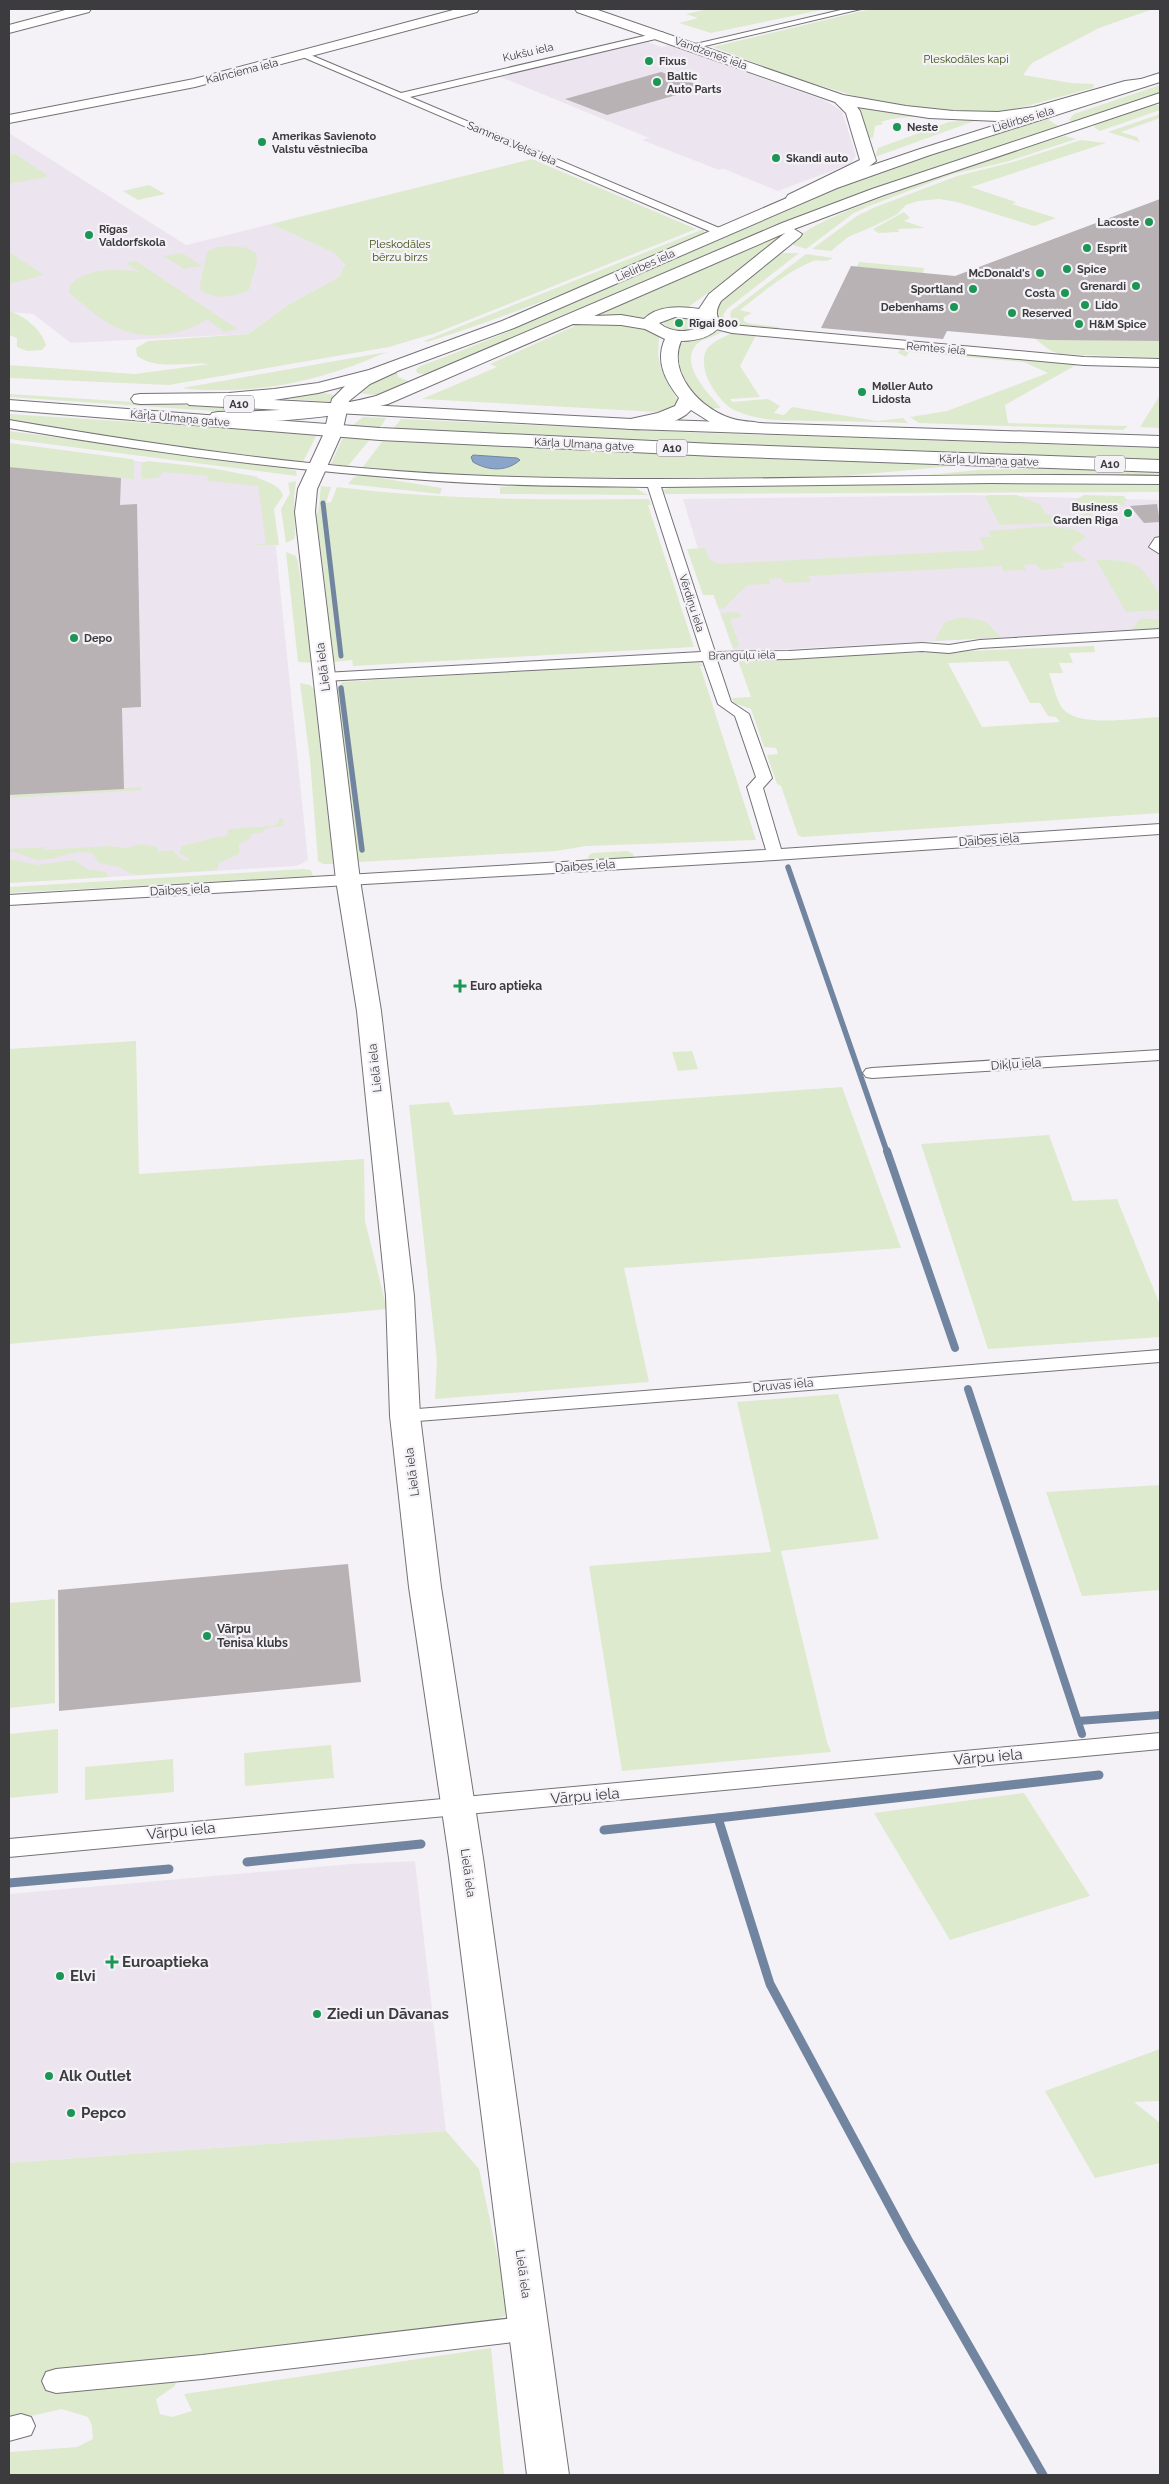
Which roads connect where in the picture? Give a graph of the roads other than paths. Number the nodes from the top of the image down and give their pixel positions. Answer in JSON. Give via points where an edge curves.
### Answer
{"nodes":[{"id":1,"x":84,"y":9,"type":"edge"},
{"id":2,"x":472,"y":9,"type":"edge"},
{"id":3,"x":582,"y":9,"type":"edge"},
{"id":4,"x":856,"y":9,"type":"edge"},
{"id":5,"x":9,"y":29,"type":"edge"},
{"id":6,"x":661,"y":34,"type":"junction"},
{"id":7,"x":692,"y":46,"type":"junction"},
{"id":8,"x":303,"y":55,"type":"junction"},
{"id":9,"x":1160,"y":77,"type":"edge"},
{"id":10,"x":1160,"y":82,"type":"edge"},
{"id":11,"x":1141,"y":83,"type":"junction"},
{"id":12,"x":400,"y":96,"type":"junction"},
{"id":13,"x":1160,"y":97,"type":"edge"},
{"id":14,"x":840,"y":99,"type":"junction"},
{"id":15,"x":1027,"y":113,"type":"joint"},
{"id":16,"x":9,"y":119,"type":"edge"},
{"id":17,"x":1072,"y":127,"type":"junction"},
{"id":18,"x":878,"y":192,"type":"junction"},
{"id":19,"x":786,"y":203,"type":"junction"},
{"id":20,"x":720,"y":232,"type":"junction"},
{"id":21,"x":710,"y":321,"type":"junction"},
{"id":22,"x":555,"y":325,"type":"junction"},
{"id":23,"x":650,"y":325,"type":"junction"},
{"id":24,"x":675,"y":335,"type":"junction"},
{"id":25,"x":441,"y":350,"type":"junction"},
{"id":26,"x":1160,"y":363,"type":"edge"},
{"id":27,"x":390,"y":368,"type":"junction"},
{"id":28,"x":431,"y":379,"type":"junction"},
{"id":29,"x":9,"y":390,"type":"edge"},
{"id":30,"x":688,"y":397,"type":"junction"},
{"id":31,"x":140,"y":398,"type":"junction"},
{"id":32,"x":9,"y":405,"type":"edge"},
{"id":33,"x":368,"y":406,"type":"junction"},
{"id":34,"x":337,"y":409,"type":"junction"},
{"id":35,"x":177,"y":417,"type":"junction"},
{"id":36,"x":9,"y":424,"type":"edge"},
{"id":37,"x":632,"y":424,"type":"junction"},
{"id":38,"x":9,"y":428,"type":"edge"},
{"id":39,"x":762,"y":428,"type":"junction"},
{"id":40,"x":334,"y":431,"type":"junction"},
{"id":41,"x":64,"y":433,"type":"junction"},
{"id":42,"x":1160,"y":442,"type":"edge"},
{"id":43,"x":1059,"y":462,"type":"junction"},
{"id":44,"x":1160,"y":466,"type":"edge"},
{"id":45,"x":315,"y":467,"type":"junction"},
{"id":46,"x":844,"y":480,"type":"junction"},
{"id":47,"x":1160,"y":480,"type":"edge"},
{"id":48,"x":653,"y":482,"type":"junction"},
{"id":49,"x":1160,"y":541,"type":"edge"},
{"id":50,"x":1160,"y":550,"type":"edge"},
{"id":51,"x":1160,"y":633,"type":"edge"},
{"id":52,"x":709,"y":656,"type":"junction"},
{"id":53,"x":324,"y":677,"type":"junction"},
{"id":54,"x":1160,"y":830,"type":"edge"},
{"id":55,"x":775,"y":854,"type":"junction"},
{"id":56,"x":348,"y":880,"type":"junction"},
{"id":57,"x":9,"y":900,"type":"edge"},
{"id":58,"x":1160,"y":1056,"type":"edge"},
{"id":59,"x":872,"y":1073,"type":"dead end"},
{"id":60,"x":1160,"y":1356,"type":"edge"},
{"id":61,"x":405,"y":1416,"type":"junction"},
{"id":62,"x":1160,"y":1741,"type":"edge"},
{"id":63,"x":459,"y":1807,"type":"junction"},
{"id":64,"x":9,"y":1848,"type":"edge"},
{"id":65,"x":530,"y":2328,"type":"junction"},
{"id":66,"x":56,"y":2381,"type":"dead end"},
{"id":67,"x":548,"y":2475,"type":"edge"}],
"edges":[{"from":1,"to":5,"type":"main road"},
{"from":2,"to":8,"type":"main road","name":"Kalnciema iela"},
{"from":3,"to":6,"type":"main road","name":"Vandzenes iela"},
{"from":4,"to":7,"type":"street"},
{"from":6,"to":7,"type":"main road","name":"Vandzenes iela"},
{"from":6,"to":12,"type":"street","name":"Kukšu iela"},
{"from":7,"to":14,"type":"main road","name":"Vandzenes iela"},
{"from":8,"to":12,"type":"street","name":"Samnera Velsa iela"},
{"from":8,"to":16,"type":"main road","name":"Kalnciema iela","via":[[195,82]]},
{"from":9,"to":11,"type":"main road","name":"Lielirbes iela"},
{"from":10,"to":17,"type":"main road","via":[[1064,114],[1060,120]]},
{"from":11,"to":15,"type":"main road","name":"Lielirbes iela"},
{"from":11,"to":19,"type":"main road","name":"Lielirbes iela","via":[[912,154]]},
{"from":12,"to":20,"type":"street","name":"Samnera Velsa iela"},
{"from":13,"to":17,"type":"main road","name":"Lielirbes iela"},
{"from":14,"to":15,"type":"main road","name":"Vandzenes iela","via":[[976,117]]},
{"from":14,"to":19,"type":"main road","via":[[853,111],[868,160]]},
{"from":17,"to":18,"type":"main road","name":"Lielirbes iela"},
{"from":18,"to":21,"type":"main road","via":[[793,235],[715,298],[708,308]]},
{"from":18,"to":22,"type":"main road","name":"Lielirbes iela","via":[[788,226]]},
{"from":19,"to":20,"type":"main road","name":"Lielirbes iela"},
{"from":20,"to":25,"type":"main road","name":"Lielirbes iela","via":[[588,291]]},
{"from":21,"to":23,"type":"main road","via":[[690,312],[667,313],[656,317]]},
{"from":21,"to":24,"type":"main road","via":[[707,330]]},
{"from":21,"to":26,"type":"street","name":"Remtes iela","via":[[732,329],[1075,360]]},
{"from":22,"to":23,"type":"main road","via":[[609,319]]},
{"from":22,"to":28,"type":"main road","name":"Lielirbes iela"},
{"from":23,"to":24,"type":"main road"},
{"from":24,"to":30,"type":"main road","via":[[667,353],[670,368]]},
{"from":25,"to":27,"type":"main road","name":"Lielirbes iela"},
{"from":25,"to":28,"type":"main road","via":[[406,371],[411,377]]},
{"from":27,"to":31,"type":"main road","name":"Lielirbes iela","via":[[320,388],[276,395],[209,399]]},
{"from":27,"to":34,"type":"main road","via":[[354,387]]},
{"from":28,"to":33,"type":"main road","name":"Lielirbes iela"},
{"from":29,"to":31,"type":"main road","name":"Kārļa Ulmaņa gatve","number":"A10"},
{"from":30,"to":37,"type":"main road","via":[[684,409],[674,415]]},
{"from":30,"to":39,"type":"main road","via":[[718,421]]},
{"from":31,"to":34,"type":"main road","name":"Kārļa Ulmaņa gatve","number":"A10"},
{"from":32,"to":35,"type":"main road","name":"Kārļa Ulmaņa gatve","number":"A10"},
{"from":33,"to":34,"type":"main road","name":"Kārļa Ulmaņa gatve","number":"A10"},
{"from":33,"to":37,"type":"main road","name":"Kārļa Ulmaņa gatve","number":"A10"},
{"from":33,"to":40,"type":"main road"},
{"from":34,"to":35,"type":"main road","via":[[277,416]]},
{"from":34,"to":40,"type":"main road"},
{"from":35,"to":40,"type":"main road","name":"Kārļa Ulmaņa gatve","number":"A10"},
{"from":36,"to":41,"type":"street"},
{"from":37,"to":39,"type":"main road","name":"Kārļa Ulmaņa gatve","number":"A10"},
{"from":38,"to":41,"type":"street"},
{"from":39,"to":42,"type":"main road","name":"Kārļa Ulmaņa gatve","number":"A10"},
{"from":40,"to":43,"type":"main road","name":"Kārļa Ulmaņa gatve","number":"A10","via":[[705,450]]},
{"from":40,"to":45,"type":"main road","name":"Lielā iela"},
{"from":41,"to":45,"type":"street"},
{"from":43,"to":44,"type":"main road","name":"Kārļa Ulmaņa gatve","number":"A10"},
{"from":43,"to":46,"type":"street"},
{"from":45,"to":48,"type":"street","via":[[488,480]]},
{"from":45,"to":53,"type":"main road","name":"Lielā iela","via":[[305,493],[305,512]]},
{"from":46,"to":47,"type":"street"},
{"from":46,"to":48,"type":"street"},
{"from":48,"to":52,"type":"street","name":"Vērdiņu iela"},
{"from":49,"to":50,"type":"street","via":[[1156,547]]},
{"from":51,"to":52,"type":"street","name":"Branguļu iela","via":[[980,644],[949,649],[922,647]]},
{"from":52,"to":53,"type":"street","name":"Branguļu iela"},
{"from":52,"to":55,"type":"street","name":"Vērdiņu iela","via":[[725,704],[742,714],[764,778],[755,787]]},
{"from":53,"to":56,"type":"main road","name":"Lielā iela"},
{"from":54,"to":55,"type":"street","name":"Daibes iela"},
{"from":55,"to":56,"type":"street","name":"Daibes iela"},
{"from":56,"to":57,"type":"street","name":"Daibes iela"},
{"from":56,"to":61,"type":"main road","name":"Lielā iela","via":[[368,1011],[398,1276]]},
{"from":58,"to":59,"type":"street","name":"Dikļu iela"},
{"from":60,"to":61,"type":"street","name":"Druvas iela"},
{"from":61,"to":63,"type":"main road","name":"Lielā iela","via":[[425,1587]]},
{"from":62,"to":63,"type":"street","name":"Vārpu iela"},
{"from":63,"to":64,"type":"street","name":"Vārpu iela"},
{"from":63,"to":65,"type":"main road","name":"Lielā iela"},
{"from":65,"to":66,"type":"street"},
{"from":65,"to":67,"type":"main road","name":"Lielā iela"}]}
